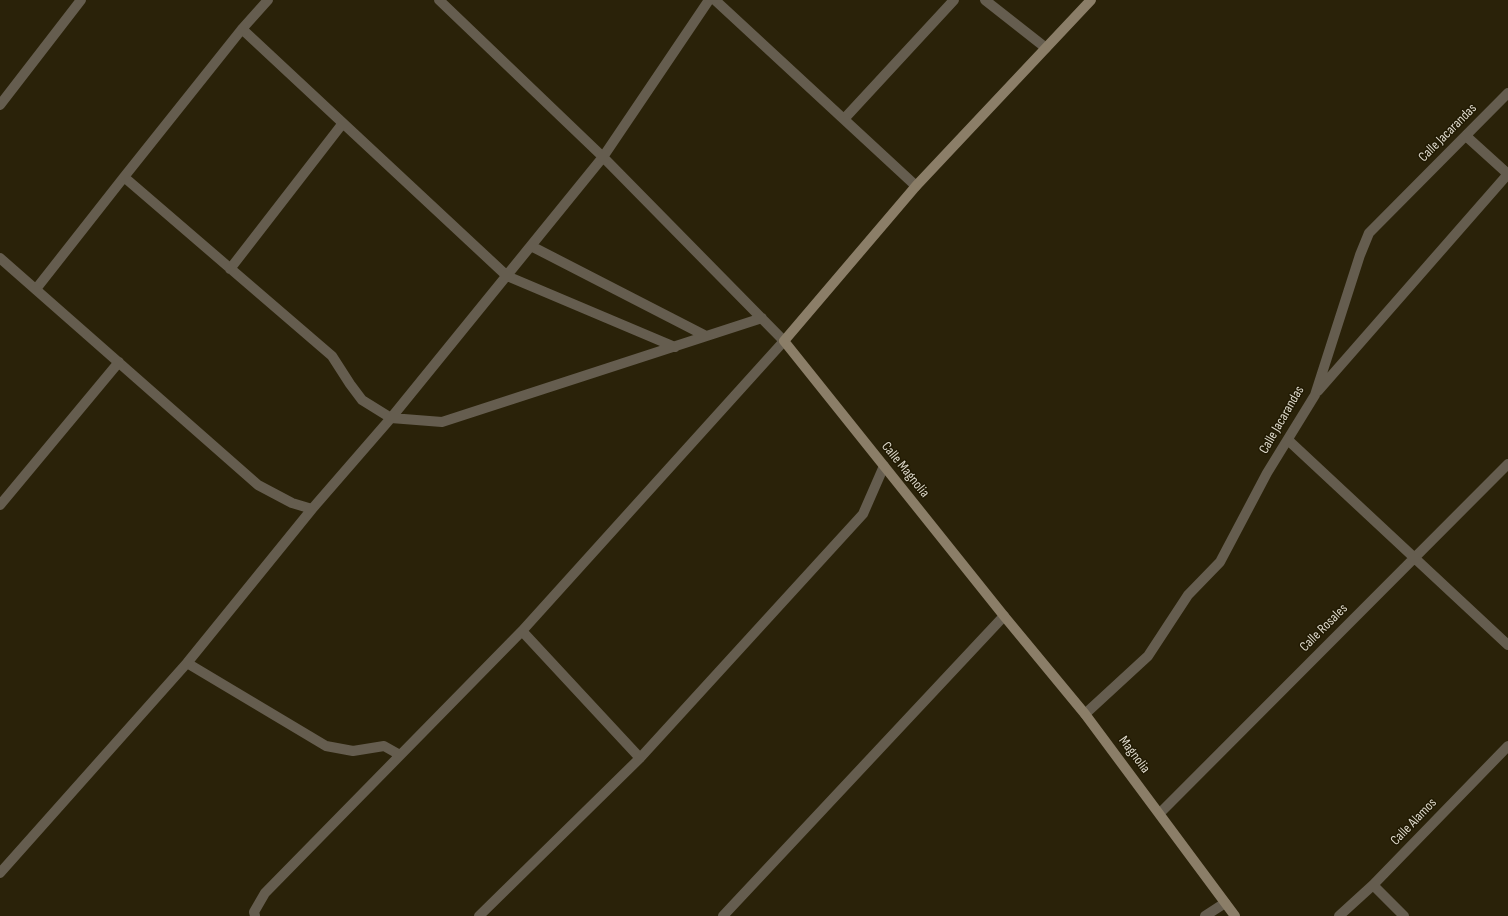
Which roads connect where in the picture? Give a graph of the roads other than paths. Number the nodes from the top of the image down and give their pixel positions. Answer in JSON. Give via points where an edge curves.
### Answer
{"nodes":[{"id":1,"x":81,"y":0,"type":"edge"},
{"id":2,"x":268,"y":0,"type":"edge"},
{"id":3,"x":439,"y":0,"type":"edge"},
{"id":4,"x":708,"y":0,"type":"edge"},
{"id":5,"x":715,"y":0,"type":"edge"},
{"id":6,"x":954,"y":0,"type":"edge"},
{"id":7,"x":985,"y":0,"type":"edge"},
{"id":8,"x":1091,"y":0,"type":"edge"},
{"id":9,"x":242,"y":29,"type":"junction"},
{"id":10,"x":1046,"y":48,"type":"junction"},
{"id":11,"x":1508,"y":93,"type":"edge"},
{"id":12,"x":0,"y":105,"type":"edge"},
{"id":13,"x":844,"y":119,"type":"junction"},
{"id":14,"x":343,"y":123,"type":"junction"},
{"id":15,"x":1466,"y":136,"type":"junction"},
{"id":16,"x":603,"y":157,"type":"junction"},
{"id":17,"x":1508,"y":174,"type":"edge"},
{"id":18,"x":124,"y":177,"type":"junction"},
{"id":19,"x":916,"y":186,"type":"junction"},
{"id":20,"x":531,"y":246,"type":"junction"},
{"id":21,"x":0,"y":258,"type":"edge"},
{"id":22,"x":230,"y":269,"type":"junction"},
{"id":23,"x":507,"y":276,"type":"junction"},
{"id":24,"x":36,"y":289,"type":"junction"},
{"id":25,"x":762,"y":318,"type":"junction"},
{"id":26,"x":706,"y":336,"type":"junction"},
{"id":27,"x":784,"y":341,"type":"junction"},
{"id":28,"x":675,"y":346,"type":"junction"},
{"id":29,"x":119,"y":362,"type":"junction"},
{"id":30,"x":1314,"y":395,"type":"junction"},
{"id":31,"x":391,"y":418,"type":"junction"},
{"id":32,"x":1288,"y":440,"type":"junction"},
{"id":33,"x":1508,"y":464,"type":"edge"},
{"id":34,"x":884,"y":466,"type":"junction"},
{"id":35,"x":0,"y":505,"type":"edge"},
{"id":36,"x":312,"y":509,"type":"junction"},
{"id":37,"x":1415,"y":557,"type":"junction"},
{"id":38,"x":1004,"y":616,"type":"junction"},
{"id":39,"x":522,"y":631,"type":"junction"},
{"id":40,"x":1508,"y":645,"type":"edge"},
{"id":41,"x":187,"y":663,"type":"junction"},
{"id":42,"x":1085,"y":714,"type":"junction"},
{"id":43,"x":1508,"y":746,"type":"edge"},
{"id":44,"x":400,"y":756,"type":"junction"},
{"id":45,"x":640,"y":758,"type":"junction"},
{"id":46,"x":1160,"y":813,"type":"junction"},
{"id":47,"x":0,"y":873,"type":"edge"},
{"id":48,"x":1373,"y":885,"type":"junction"},
{"id":49,"x":1225,"y":903,"type":"junction"},
{"id":50,"x":255,"y":916,"type":"edge"},
{"id":51,"x":479,"y":916,"type":"edge"},
{"id":52,"x":723,"y":916,"type":"edge"},
{"id":53,"x":1205,"y":916,"type":"edge"},
{"id":54,"x":1235,"y":916,"type":"edge"},
{"id":55,"x":1339,"y":916,"type":"edge"},
{"id":56,"x":1404,"y":916,"type":"edge"}],
"edges":[{"from":1,"to":12,"type":"street"},
{"from":2,"to":9,"type":"street"},
{"from":3,"to":16,"type":"street"},
{"from":4,"to":16,"type":"street"},
{"from":5,"to":13,"type":"street"},
{"from":6,"to":13,"type":"street"},
{"from":7,"to":10,"type":"street"},
{"from":8,"to":10,"type":"street"},
{"from":9,"to":14,"type":"street"},
{"from":9,"to":18,"type":"street"},
{"from":10,"to":19,"type":"street"},
{"from":11,"to":15,"type":"street","name":"Calle Jacarandas"},
{"from":13,"to":19,"type":"street"},
{"from":14,"to":22,"type":"street"},
{"from":14,"to":23,"type":"street"},
{"from":15,"to":17,"type":"street"},
{"from":15,"to":30,"type":"street","name":"Calle Jacarandas","via":[[1369,233]]},
{"from":16,"to":20,"type":"street"},
{"from":16,"to":25,"type":"street"},
{"from":17,"to":30,"type":"street"},
{"from":18,"to":22,"type":"street"},
{"from":18,"to":24,"type":"street"},
{"from":19,"to":27,"type":"street"},
{"from":20,"to":23,"type":"street"},
{"from":20,"to":26,"type":"street"},
{"from":21,"to":24,"type":"street"},
{"from":22,"to":31,"type":"street","via":[[332,356],[362,400]]},
{"from":23,"to":28,"type":"street"},
{"from":23,"to":31,"type":"street"},
{"from":24,"to":29,"type":"street"},
{"from":25,"to":26,"type":"street"},
{"from":25,"to":27,"type":"street"},
{"from":26,"to":28,"type":"street"},
{"from":27,"to":34,"type":"street","name":"Calle Magnolia"},
{"from":27,"to":39,"type":"street"},
{"from":28,"to":31,"type":"street","via":[[442,422]]},
{"from":29,"to":35,"type":"street"},
{"from":29,"to":36,"type":"street","via":[[258,485],[292,503]]},
{"from":30,"to":32,"type":"street","name":"Calle Jacarandas"},
{"from":31,"to":36,"type":"street"},
{"from":32,"to":37,"type":"street"},
{"from":32,"to":42,"type":"street","name":"Calle Jacarandas","via":[[1267,473],[1220,562],[1188,595],[1148,656]]},
{"from":33,"to":37,"type":"street","name":"Calle Rosales"},
{"from":34,"to":38,"type":"street","name":"Calle Magnolia"},
{"from":34,"to":45,"type":"street","via":[[864,514]]},
{"from":36,"to":41,"type":"street"},
{"from":37,"to":40,"type":"street"},
{"from":37,"to":46,"type":"street","name":"Calle Rosales"},
{"from":38,"to":42,"type":"street","name":"Magnolia"},
{"from":38,"to":52,"type":"street"},
{"from":39,"to":44,"type":"street"},
{"from":39,"to":45,"type":"street"},
{"from":41,"to":44,"type":"street","via":[[326,746],[353,751],[384,746]]},
{"from":41,"to":47,"type":"street"},
{"from":42,"to":46,"type":"street","name":"Magnolia"},
{"from":43,"to":48,"type":"street","name":"Calle Alamos"},
{"from":44,"to":50,"type":"street","via":[[265,893],[254,912]]},
{"from":45,"to":51,"type":"street"},
{"from":46,"to":49,"type":"street","name":"Magnolia"},
{"from":48,"to":55,"type":"street","name":"Calle Alamos"},
{"from":48,"to":56,"type":"street"},
{"from":49,"to":53,"type":"street"},
{"from":49,"to":54,"type":"street","name":"Magnolia"}]}
